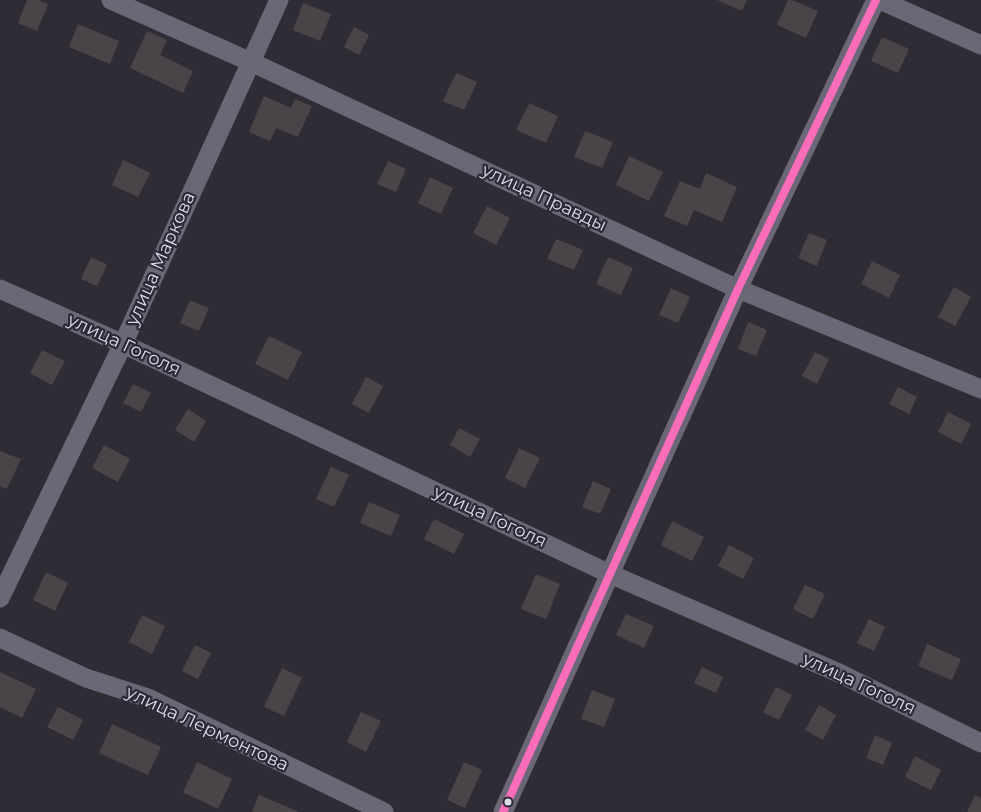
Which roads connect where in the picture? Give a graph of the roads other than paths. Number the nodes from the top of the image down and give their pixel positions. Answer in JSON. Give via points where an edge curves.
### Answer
{"nodes":[{"id":1,"x":111,"y":0,"type":"edge"},
{"id":2,"x":279,"y":0,"type":"edge"},
{"id":3,"x":876,"y":0,"type":"edge"},
{"id":4,"x":880,"y":0,"type":"edge"},
{"id":5,"x":981,"y":45,"type":"edge"},
{"id":6,"x":251,"y":62,"type":"junction"},
{"id":7,"x":738,"y":288,"type":"junction"},
{"id":8,"x":0,"y":289,"type":"edge"},
{"id":9,"x":123,"y":344,"type":"junction"},
{"id":10,"x":981,"y":389,"type":"edge"},
{"id":11,"x":610,"y":574,"type":"junction"},
{"id":12,"x":0,"y":598,"type":"edge"},
{"id":13,"x":0,"y":638,"type":"edge"},
{"id":14,"x":981,"y":743,"type":"edge"},
{"id":15,"x":384,"y":812,"type":"edge"},
{"id":16,"x":503,"y":812,"type":"edge"}],
"edges":[{"from":1,"to":6,"type":"street","name":"улица Правды"},
{"from":2,"to":6,"type":"street","name":"улица Маркова"},
{"from":3,"to":7,"type":"street"},
{"from":4,"to":5,"type":"street"},
{"from":6,"to":7,"type":"street","name":"улица Правды"},
{"from":6,"to":9,"type":"street","name":"улица Маркова"},
{"from":7,"to":10,"type":"street","name":"улица Правды"},
{"from":7,"to":11,"type":"street"},
{"from":8,"to":9,"type":"street","name":"улица Гоголя"},
{"from":9,"to":11,"type":"street","name":"улица Гоголя"},
{"from":9,"to":12,"type":"street","name":"улица Маркова"},
{"from":11,"to":14,"type":"street","name":"улица Гоголя","via":[[839,673]]},
{"from":11,"to":16,"type":"street"},
{"from":13,"to":15,"type":"street","name":"улица Лермонтова","via":[[86,678],[148,698]]}]}
